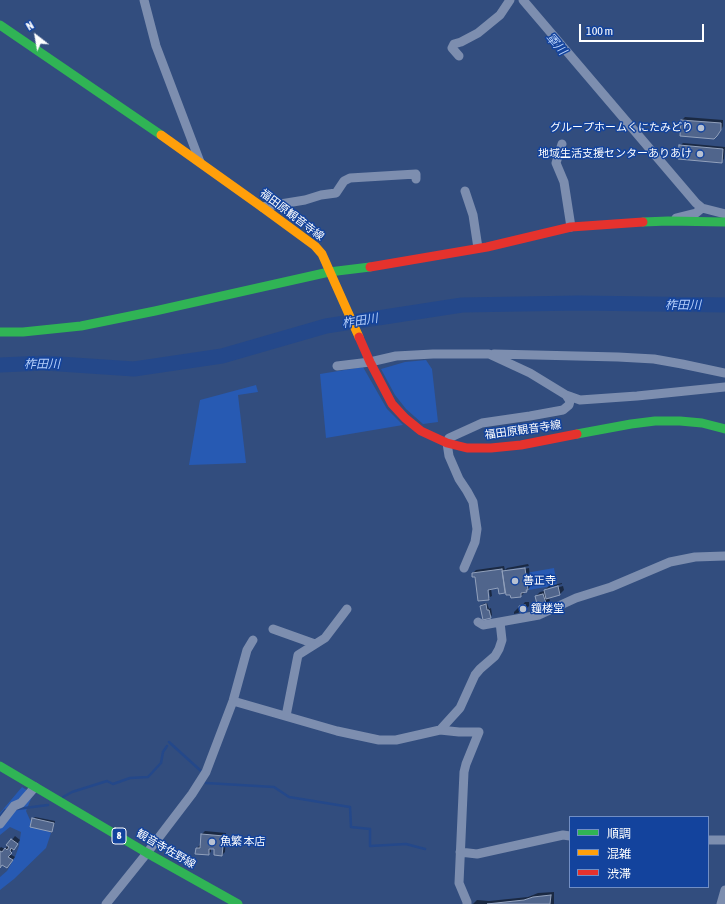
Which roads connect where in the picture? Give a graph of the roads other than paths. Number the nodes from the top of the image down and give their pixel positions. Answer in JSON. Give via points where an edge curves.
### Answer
{"nodes":[{"id":1,"x":144,"y":0,"type":"edge"},
{"id":2,"x":510,"y":0,"type":"edge"},
{"id":3,"x":523,"y":0,"type":"edge"},
{"id":4,"x":0,"y":25,"type":"edge"},
{"id":5,"x":459,"y":56,"type":"dead end"},
{"id":6,"x":562,"y":144,"type":"dead end"},
{"id":7,"x":200,"y":164,"type":"junction"},
{"id":8,"x":416,"y":179,"type":"dead end"},
{"id":9,"x":465,"y":191,"type":"dead end"},
{"id":10,"x":262,"y":207,"type":"junction"},
{"id":11,"x":702,"y":208,"type":"junction"},
{"id":12,"x":725,"y":214,"type":"edge"},
{"id":13,"x":668,"y":221,"type":"junction"},
{"id":14,"x":725,"y":222,"type":"edge"},
{"id":15,"x":571,"y":228,"type":"junction"},
{"id":16,"x":478,"y":248,"type":"junction"},
{"id":17,"x":329,"y":272,"type":"junction"},
{"id":18,"x":0,"y":332,"type":"edge"},
{"id":19,"x":489,"y":354,"type":"junction"},
{"id":20,"x":370,"y":362,"type":"junction"},
{"id":21,"x":337,"y":366,"type":"dead end"},
{"id":22,"x":725,"y":373,"type":"edge"},
{"id":23,"x":725,"y":388,"type":"edge"},
{"id":24,"x":566,"y":395,"type":"junction"},
{"id":25,"x":725,"y":429,"type":"edge"},
{"id":26,"x":447,"y":443,"type":"junction"},
{"id":27,"x":725,"y":556,"type":"edge"},
{"id":28,"x":464,"y":568,"type":"dead end"},
{"id":29,"x":347,"y":609,"type":"dead end"},
{"id":30,"x":478,"y":622,"type":"dead end"},
{"id":31,"x":500,"y":622,"type":"junction"},
{"id":32,"x":273,"y":628,"type":"dead end"},
{"id":33,"x":253,"y":640,"type":"dead end"},
{"id":34,"x":315,"y":644,"type":"junction"},
{"id":35,"x":233,"y":701,"type":"junction"},
{"id":36,"x":286,"y":716,"type":"junction"},
{"id":37,"x":440,"y":730,"type":"junction"},
{"id":38,"x":0,"y":766,"type":"edge"},
{"id":39,"x":35,"y":787,"type":"junction"},
{"id":40,"x":0,"y":824,"type":"edge"},
{"id":41,"x":569,"y":836,"type":"edge"},
{"id":42,"x":709,"y":840,"type":"edge"},
{"id":43,"x":725,"y":840,"type":"edge"},
{"id":44,"x":460,"y":852,"type":"junction"},
{"id":45,"x":147,"y":853,"type":"junction"},
{"id":46,"x":725,"y":890,"type":"edge"},
{"id":47,"x":106,"y":904,"type":"edge"},
{"id":48,"x":238,"y":904,"type":"edge"},
{"id":49,"x":467,"y":904,"type":"edge"},
{"id":50,"x":722,"y":904,"type":"edge"}],
"edges":[{"from":1,"to":7,"type":"street","via":[[156,46]]},
{"from":2,"to":5,"type":"street","via":[[500,15],[478,33],[454,44],[452,48]]},
{"from":3,"to":11,"type":"street"},
{"from":4,"to":7,"type":"main road","name":"福田原観音寺線"},
{"from":6,"to":15,"type":"street","via":[[556,164],[564,182]]},
{"from":7,"to":10,"type":"main road","name":"福田原観音寺線"},
{"from":8,"to":10,"type":"street","via":[[416,174],[350,178],[344,181],[336,192]]},
{"from":9,"to":16,"type":"street"},
{"from":10,"to":17,"type":"main road","name":"福田原観音寺線","via":[[315,246],[322,254]]},
{"from":11,"to":12,"type":"street"},
{"from":11,"to":13,"type":"street","via":[[696,213]]},
{"from":13,"to":14,"type":"main road"},
{"from":13,"to":15,"type":"main road"},
{"from":15,"to":16,"type":"main road"},
{"from":16,"to":17,"type":"main road"},
{"from":17,"to":18,"type":"main road","via":[[81,326]]},
{"from":17,"to":20,"type":"main road","name":"福田原観音寺線"},
{"from":19,"to":20,"type":"street","via":[[396,356]]},
{"from":19,"to":22,"type":"street","via":[[618,357],[682,364]]},
{"from":19,"to":24,"type":"street","via":[[530,373]]},
{"from":20,"to":21,"type":"street"},
{"from":20,"to":26,"type":"main road","name":"福田原観音寺線","via":[[392,404],[405,418],[421,431]]},
{"from":23,"to":24,"type":"street","via":[[580,400]]},
{"from":24,"to":26,"type":"street","via":[[570,401],[563,410],[482,423],[449,438]]},
{"from":25,"to":26,"type":"main road","name":"福田原観音寺線","via":[[702,423],[655,421],[522,445],[467,448]]},
{"from":26,"to":28,"type":"street","via":[[455,471],[473,502],[476,542]]},
{"from":27,"to":31,"type":"street","via":[[695,557],[670,562],[539,615]]},
{"from":29,"to":34,"type":"street","via":[[325,638]]},
{"from":30,"to":31,"type":"street","via":[[483,625]]},
{"from":31,"to":37,"type":"street","via":[[502,640],[499,649],[475,675],[460,708]]},
{"from":32,"to":34,"type":"street"},
{"from":33,"to":35,"type":"street","via":[[247,650]]},
{"from":34,"to":36,"type":"street","via":[[298,655]]},
{"from":35,"to":36,"type":"street"},
{"from":35,"to":45,"type":"street","via":[[206,772]]},
{"from":36,"to":37,"type":"street","via":[[337,732],[379,740],[396,740]]},
{"from":37,"to":44,"type":"street","via":[[479,732],[464,772]]},
{"from":38,"to":39,"type":"main road","name":"観音寺佐野線","number":"8"},
{"from":39,"to":40,"type":"street","via":[[21,803],[14,806]]},
{"from":39,"to":45,"type":"main road","name":"観音寺佐野線","number":"8"},
{"from":41,"to":44,"type":"street","via":[[563,835],[477,854]]},
{"from":42,"to":43,"type":"street"},
{"from":44,"to":49,"type":"street","via":[[459,883]]},
{"from":45,"to":47,"type":"street"},
{"from":45,"to":48,"type":"main road","name":"観音寺佐野線","number":"8"},
{"from":46,"to":50,"type":"street"}]}
